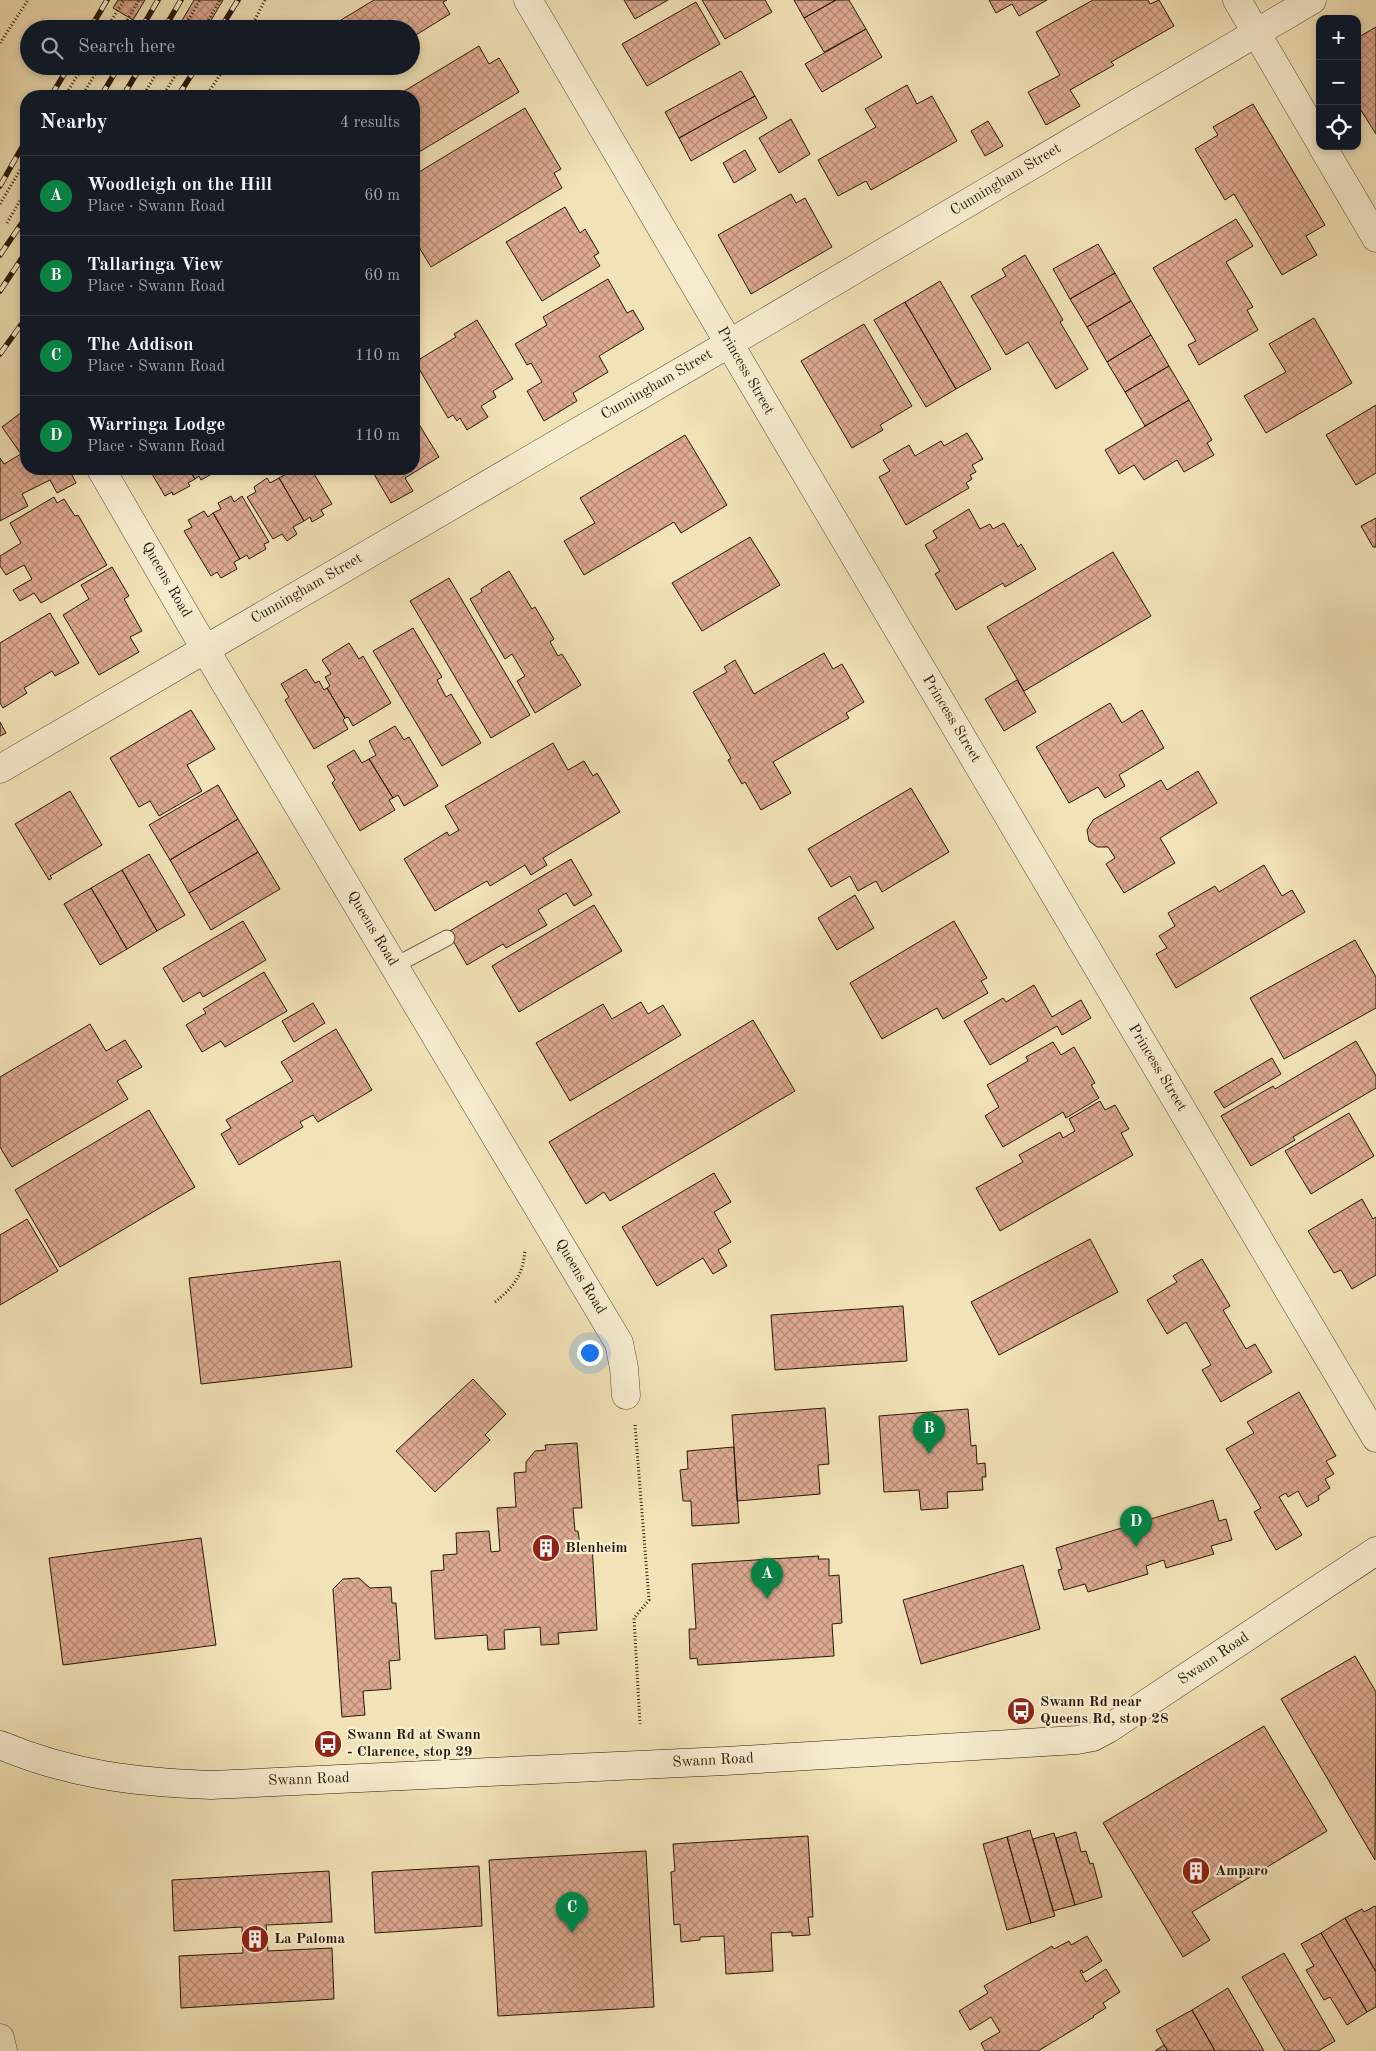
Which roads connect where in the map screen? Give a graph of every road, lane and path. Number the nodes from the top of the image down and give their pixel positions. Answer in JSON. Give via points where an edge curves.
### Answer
{"nodes":[{"id":1,"x":28,"y":0,"type":"edge"},
{"id":2,"x":124,"y":0,"type":"edge"},
{"id":3,"x":139,"y":0,"type":"edge"},
{"id":4,"x":200,"y":0,"type":"edge"},
{"id":5,"x":220,"y":0,"type":"edge"},
{"id":6,"x":265,"y":0,"type":"edge"},
{"id":7,"x":528,"y":0,"type":"edge"},
{"id":8,"x":1237,"y":0,"type":"edge"},
{"id":9,"x":1312,"y":0,"type":"edge"},
{"id":10,"x":112,"y":20,"type":"edge"},
{"id":11,"x":127,"y":20,"type":"edge"},
{"id":12,"x":188,"y":20,"type":"edge"},
{"id":13,"x":208,"y":20,"type":"edge"},
{"id":14,"x":255,"y":20,"type":"edge"},
{"id":15,"x":1256,"y":32,"type":"junction"},
{"id":16,"x":0,"y":43,"type":"edge"},
{"id":17,"x":77,"y":75,"type":"edge"},
{"id":18,"x":95,"y":75,"type":"edge"},
{"id":19,"x":156,"y":75,"type":"edge"},
{"id":20,"x":176,"y":75,"type":"edge"},
{"id":21,"x":220,"y":75,"type":"edge"},
{"id":22,"x":68,"y":90,"type":"edge"},
{"id":23,"x":86,"y":90,"type":"edge"},
{"id":24,"x":147,"y":90,"type":"edge"},
{"id":25,"x":167,"y":90,"type":"edge"},
{"id":26,"x":210,"y":90,"type":"edge"},
{"id":27,"x":1316,"y":135,"type":"edge"},
{"id":28,"x":1324,"y":150,"type":"edge"},
{"id":29,"x":20,"y":170,"type":"edge"},
{"id":30,"x":20,"y":200,"type":"edge"},
{"id":31,"x":0,"y":204,"type":"edge"},
{"id":32,"x":7,"y":223,"type":"dead end"},
{"id":33,"x":1376,"y":238,"type":"edge"},
{"id":34,"x":730,"y":343,"type":"junction"},
{"id":35,"x":104,"y":475,"type":"edge"},
{"id":36,"x":205,"y":648,"type":"junction"},
{"id":37,"x":0,"y":769,"type":"edge"},
{"id":38,"x":447,"y":938,"type":"dead end"},
{"id":39,"x":394,"y":966,"type":"junction"},
{"id":40,"x":525,"y":1247,"type":"dead end"},
{"id":41,"x":495,"y":1302,"type":"dead end"},
{"id":42,"x":626,"y":1394,"type":"dead end"},
{"id":43,"x":637,"y":1430,"type":"dead end"},
{"id":44,"x":1376,"y":1438,"type":"edge"},
{"id":45,"x":1376,"y":1551,"type":"edge"},
{"id":46,"x":640,"y":1724,"type":"dead end"},
{"id":47,"x":0,"y":1746,"type":"edge"},
{"id":48,"x":0,"y":2038,"type":"edge"},
{"id":49,"x":3,"y":2051,"type":"edge"}],
"edges":[{"from":1,"to":16,"type":"path"},
{"from":2,"to":10,"type":"path"},
{"from":3,"to":11,"type":"path"},
{"from":4,"to":12,"type":"path"},
{"from":5,"to":13,"type":"path"},
{"from":6,"to":14,"type":"path"},
{"from":7,"to":34,"type":"street","name":"Princess Street"},
{"from":8,"to":15,"type":"street"},
{"from":9,"to":15,"type":"street","name":"Cunningham Street"},
{"from":15,"to":27,"type":"street"},
{"from":15,"to":34,"type":"street","name":"Cunningham Street"},
{"from":17,"to":22,"type":"path"},
{"from":18,"to":23,"type":"path"},
{"from":19,"to":24,"type":"path"},
{"from":20,"to":25,"type":"path"},
{"from":21,"to":26,"type":"path"},
{"from":28,"to":33,"type":"street"},
{"from":29,"to":31,"type":"path"},
{"from":30,"to":32,"type":"path"},
{"from":34,"to":36,"type":"street","name":"Cunningham Street"},
{"from":34,"to":44,"type":"street","name":"Princess Street"},
{"from":35,"to":36,"type":"street","name":"Queens Road"},
{"from":36,"to":37,"type":"street","name":"Cunningham Street"},
{"from":36,"to":39,"type":"street","name":"Queens Road"},
{"from":38,"to":39,"type":"lane"},
{"from":39,"to":42,"type":"street","name":"Queens Road","via":[[619,1343]]},
{"from":40,"to":41,"type":"path","via":[[524,1266],[509,1291]]},
{"from":43,"to":46,"type":"path","via":[[649,1600],[634,1618]]},
{"from":45,"to":47,"type":"street","name":"Swann Road","via":[[1108,1729],[1077,1740],[725,1761],[211,1785],[115,1778],[32,1759]]},
{"from":48,"to":49,"type":"street"}]}
